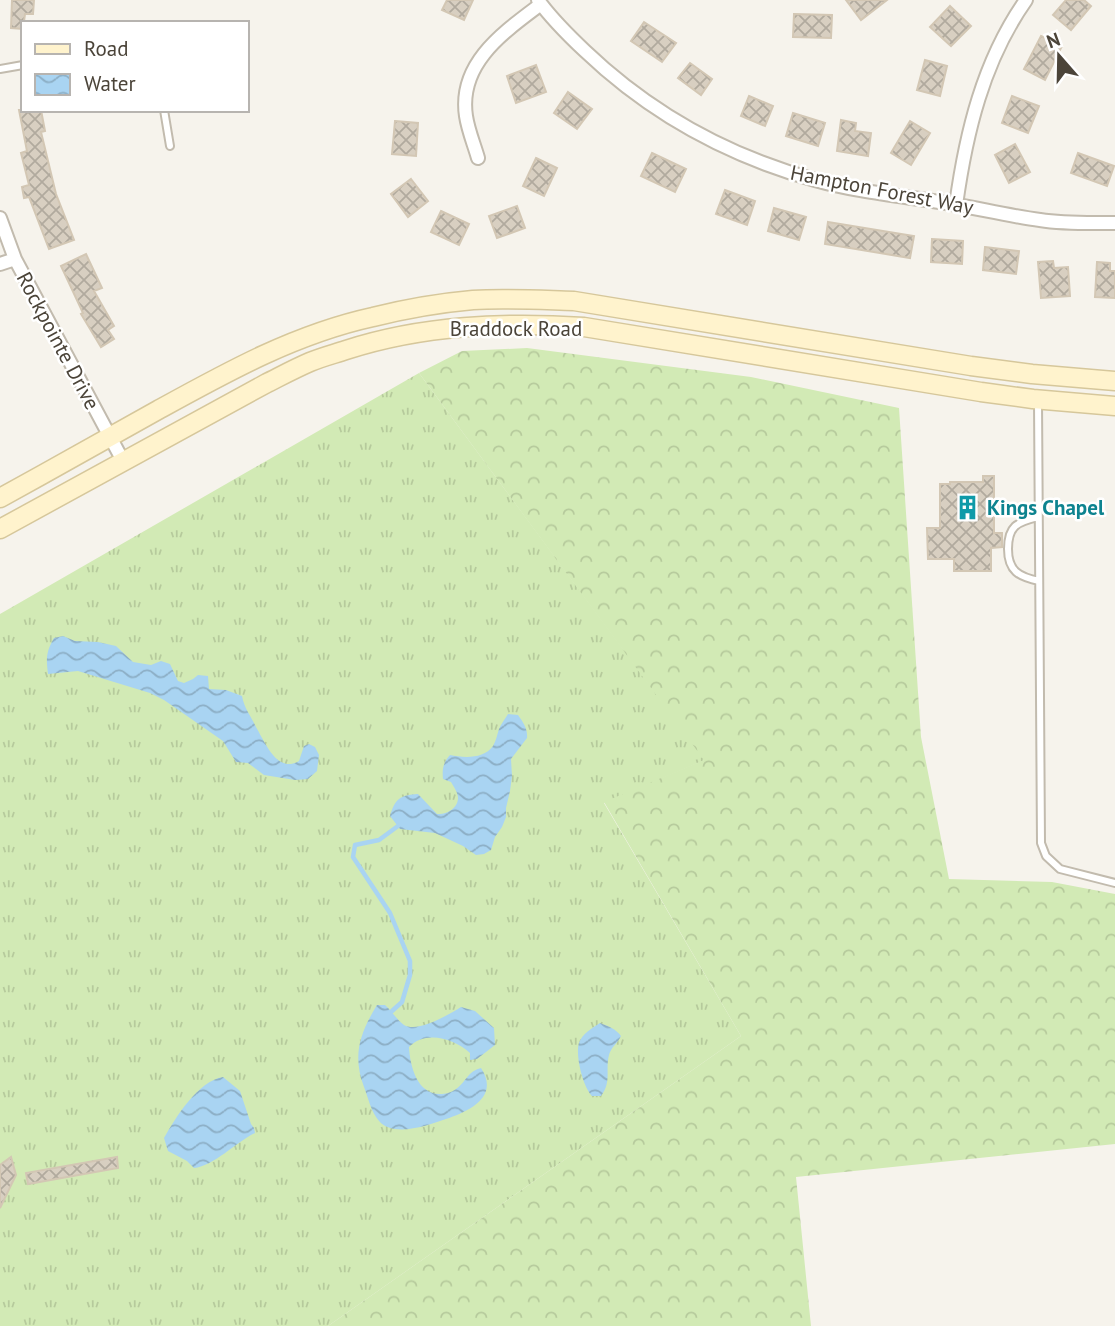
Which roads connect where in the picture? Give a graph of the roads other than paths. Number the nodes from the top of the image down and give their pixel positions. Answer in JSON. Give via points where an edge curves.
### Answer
{"nodes":[{"id":1,"x":1027,"y":0,"type":"edge"},
{"id":2,"x":539,"y":2,"type":"edge"},
{"id":3,"x":21,"y":65,"type":"edge"},
{"id":4,"x":0,"y":69,"type":"edge"},
{"id":5,"x":164,"y":112,"type":"edge"},
{"id":6,"x":170,"y":146,"type":"dead end"},
{"id":7,"x":478,"y":158,"type":"dead end"},
{"id":8,"x":956,"y":205,"type":"junction"},
{"id":9,"x":0,"y":218,"type":"edge"},
{"id":10,"x":1115,"y":223,"type":"edge"},
{"id":11,"x":15,"y":259,"type":"junction"},
{"id":12,"x":0,"y":264,"type":"edge"},
{"id":13,"x":1115,"y":381,"type":"edge"},
{"id":14,"x":1038,"y":400,"type":"junction"},
{"id":15,"x":1115,"y":405,"type":"edge"},
{"id":16,"x":109,"y":437,"type":"junction"},
{"id":17,"x":123,"y":461,"type":"junction"},
{"id":18,"x":0,"y":498,"type":"edge"},
{"id":19,"x":1038,"y":517,"type":"junction"},
{"id":20,"x":0,"y":529,"type":"edge"},
{"id":21,"x":1039,"y":581,"type":"junction"},
{"id":22,"x":1115,"y":883,"type":"edge"}],
"edges":[{"from":1,"to":8,"type":"street","via":[[983,83],[962,161]]},
{"from":2,"to":7,"type":"street","via":[[491,45],[472,74],[465,113]]},
{"from":2,"to":8,"type":"street","name":"Hampton Forest Way","via":[[621,84],[717,144],[817,181]]},
{"from":3,"to":4,"type":"lane"},
{"from":5,"to":6,"type":"lane"},
{"from":8,"to":10,"type":"street","name":"Hampton Forest Way","via":[[1041,220]]},
{"from":9,"to":11,"type":"street","name":"Rockpointe Drive"},
{"from":11,"to":12,"type":"street"},
{"from":11,"to":16,"type":"street","name":"Rockpointe Drive"},
{"from":13,"to":16,"type":"main road","name":"Braddock Road","via":[[971,366],[574,301],[472,300],[371,317],[281,346]]},
{"from":14,"to":15,"type":"main road","name":"Braddock Road"},
{"from":14,"to":17,"type":"main road","name":"Braddock Road","via":[[584,327],[470,326],[380,341],[312,361]]},
{"from":14,"to":19,"type":"lane"},
{"from":16,"to":17,"type":"street","name":"Rockpointe Drive"},
{"from":16,"to":18,"type":"main road","name":"Braddock Road"},
{"from":17,"to":20,"type":"main road","name":"Braddock Road"},
{"from":19,"to":21,"type":"lane"},
{"from":19,"to":21,"type":"lane","via":[[1009,533],[1008,558],[1026,579]]},
{"from":21,"to":22,"type":"lane","via":[[1041,844],[1060,869]]}]}
